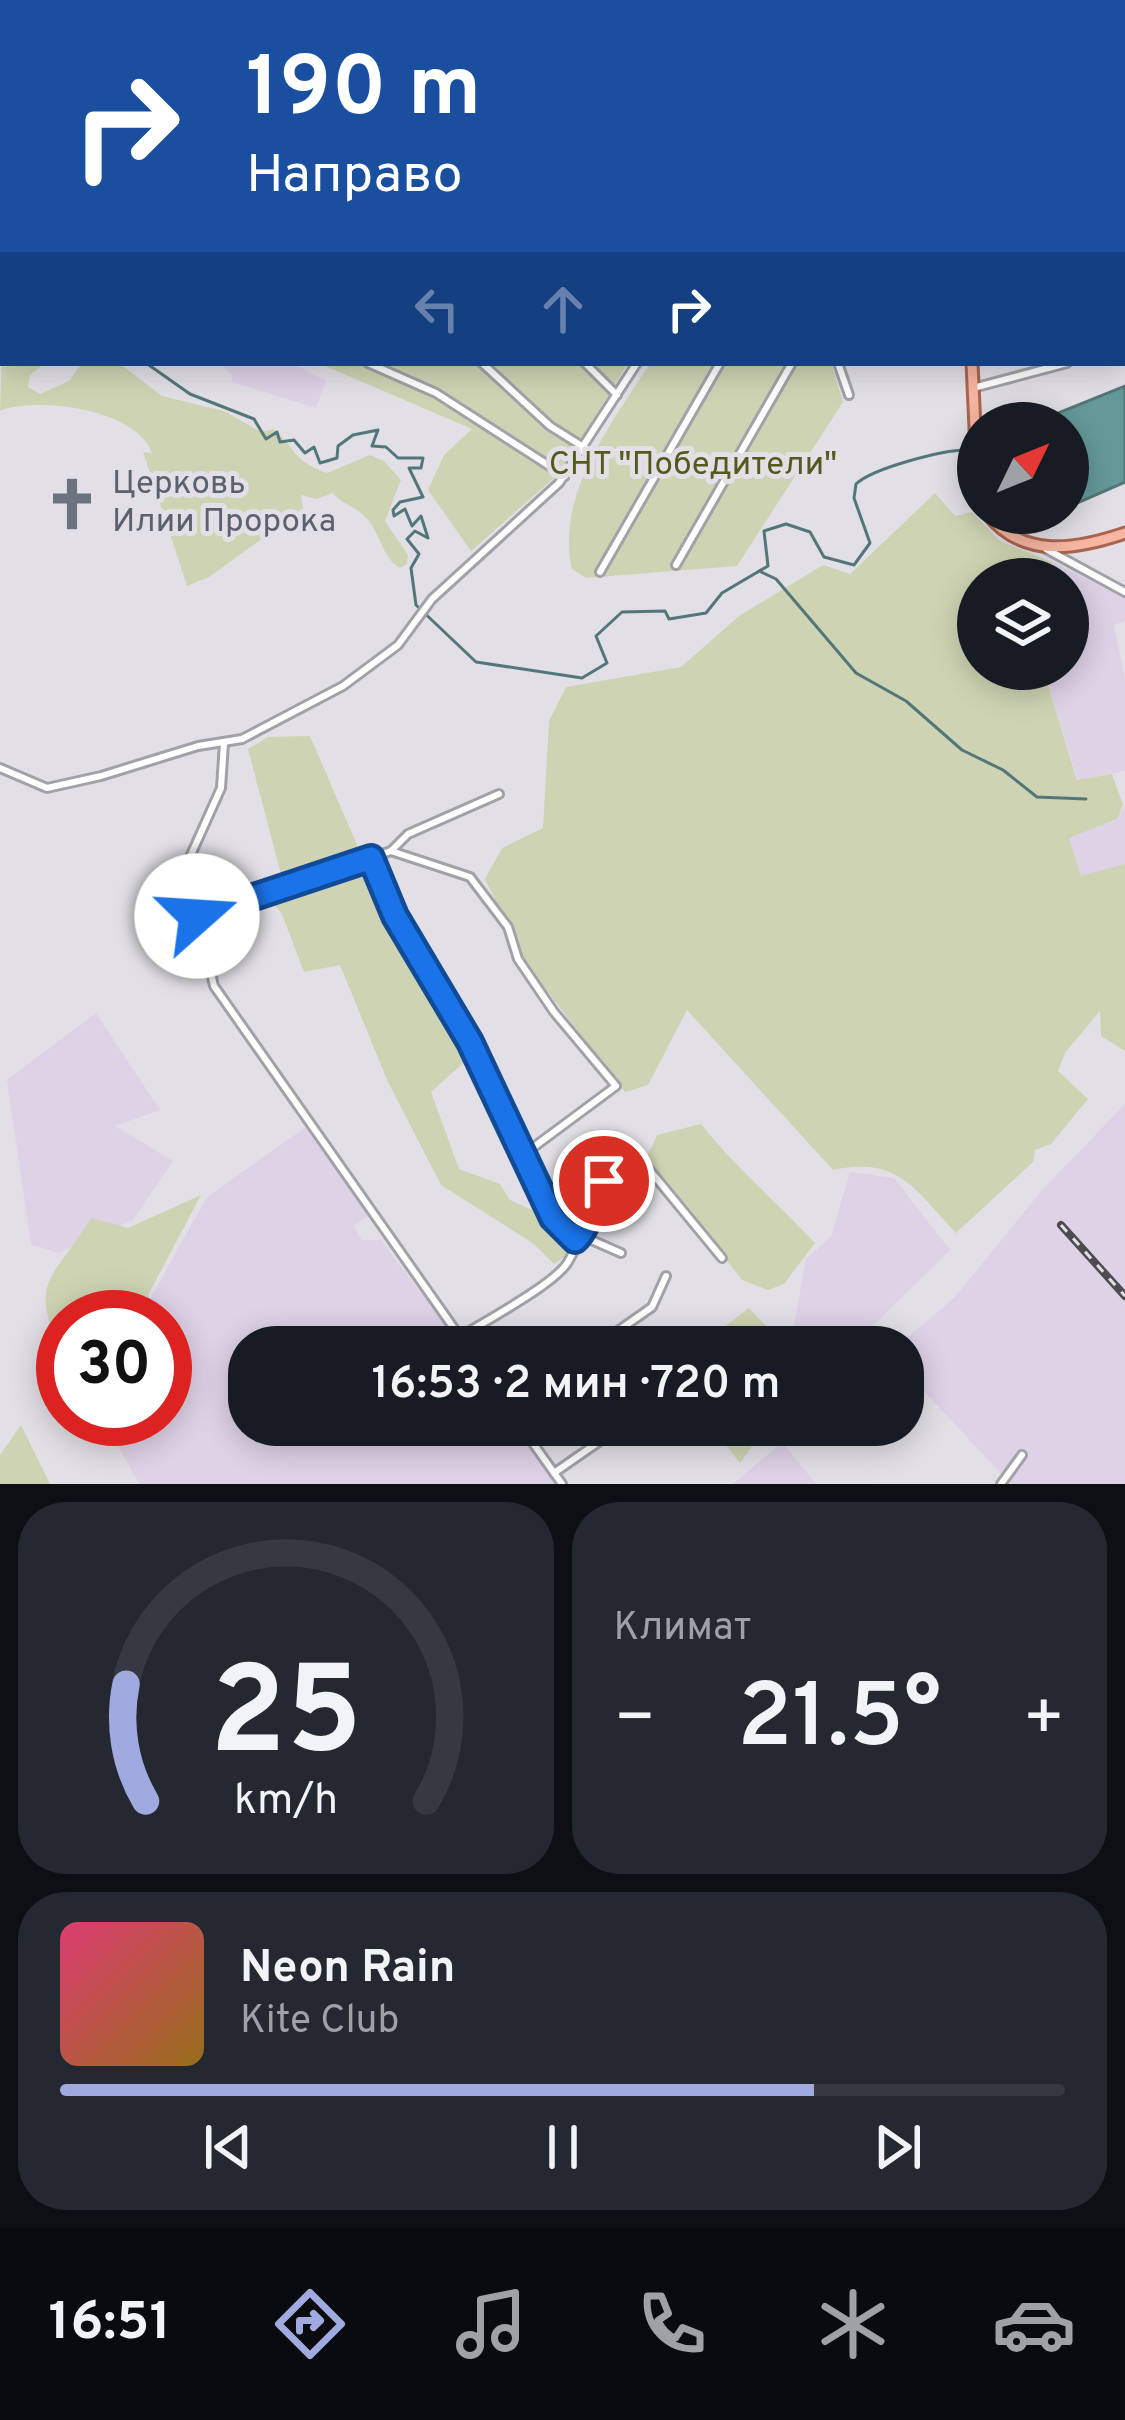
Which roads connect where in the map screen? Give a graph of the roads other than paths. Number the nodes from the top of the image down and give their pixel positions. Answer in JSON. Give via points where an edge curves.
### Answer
{"nodes":[{"id":1,"x":375,"y":366,"type":"edge"},
{"id":2,"x":485,"y":366,"type":"edge"},
{"id":3,"x":588,"y":366,"type":"edge"},
{"id":4,"x":635,"y":366,"type":"edge"},
{"id":5,"x":718,"y":366,"type":"edge"},
{"id":6,"x":790,"y":366,"type":"edge"},
{"id":7,"x":839,"y":366,"type":"edge"},
{"id":8,"x":972,"y":366,"type":"edge"},
{"id":9,"x":1056,"y":366,"type":"edge"},
{"id":10,"x":973,"y":388,"type":"junction"},
{"id":11,"x":617,"y":395,"type":"junction"},
{"id":12,"x":849,"y":395,"type":"dead end"},
{"id":13,"x":974,"y":402,"type":"edge"},
{"id":14,"x":585,"y":448,"type":"junction"},
{"id":15,"x":565,"y":476,"type":"junction"},
{"id":16,"x":1125,"y":533,"type":"edge"},
{"id":17,"x":1011,"y":534,"type":"edge"},
{"id":18,"x":1046,"y":549,"type":"junction"},
{"id":19,"x":676,"y":566,"type":"dead end"},
{"id":20,"x":600,"y":572,"type":"dead end"},
{"id":21,"x":1125,"y":592,"type":"edge"},
{"id":22,"x":224,"y":743,"type":"junction"},
{"id":23,"x":0,"y":768,"type":"edge"},
{"id":24,"x":499,"y":794,"type":"dead end"},
{"id":25,"x":391,"y":850,"type":"junction"},
{"id":26,"x":371,"y":858,"type":"junction"},
{"id":27,"x":197,"y":916,"type":"junction"},
{"id":28,"x":523,"y":1155,"type":"junction"},
{"id":29,"x":575,"y":1240,"type":"junction"},
{"id":30,"x":621,"y":1253,"type":"dead end"},
{"id":31,"x":722,"y":1258,"type":"dead end"},
{"id":32,"x":665,"y":1276,"type":"dead end"},
{"id":33,"x":452,"y":1326,"type":"edge"},
{"id":34,"x":476,"y":1326,"type":"edge"},
{"id":35,"x":625,"y":1326,"type":"edge"},
{"id":36,"x":535,"y":1446,"type":"edge"},
{"id":37,"x":593,"y":1446,"type":"edge"},
{"id":38,"x":1022,"y":1455,"type":"dead end"},
{"id":39,"x":554,"y":1473,"type":"junction"},
{"id":40,"x":562,"y":1484,"type":"edge"},
{"id":41,"x":1001,"y":1484,"type":"edge"}],
"edges":[{"from":1,"to":15,"type":"street","via":[[436,393]]},
{"from":2,"to":14,"type":"street"},
{"from":3,"to":11,"type":"street"},
{"from":4,"to":11,"type":"street"},
{"from":5,"to":20,"type":"street"},
{"from":6,"to":19,"type":"street"},
{"from":7,"to":12,"type":"street"},
{"from":8,"to":10,"type":"main road"},
{"from":9,"to":10,"type":"street"},
{"from":10,"to":13,"type":"main road"},
{"from":11,"to":14,"type":"street"},
{"from":14,"to":15,"type":"street"},
{"from":15,"to":22,"type":"street","via":[[426,607],[398,645],[343,686]]},
{"from":16,"to":18,"type":"main road"},
{"from":17,"to":18,"type":"main road"},
{"from":18,"to":21,"type":"street"},
{"from":22,"to":23,"type":"street","via":[[47,788]]},
{"from":22,"to":27,"type":"street","via":[[221,788],[186,866]]},
{"from":24,"to":25,"type":"street","via":[[408,834]]},
{"from":25,"to":26,"type":"street"},
{"from":25,"to":28,"type":"street","via":[[470,877],[508,927],[542,994],[616,1086]]},
{"from":26,"to":27,"type":"street"},
{"from":26,"to":28,"type":"street"},
{"from":27,"to":33,"type":"street","via":[[214,986]]},
{"from":28,"to":29,"type":"street","via":[[553,1218]]},
{"from":29,"to":30,"type":"street"},
{"from":29,"to":31,"type":"street","via":[[604,1181],[638,1156]]},
{"from":29,"to":34,"type":"street","via":[[566,1266]]},
{"from":32,"to":35,"type":"street","via":[[652,1307]]},
{"from":36,"to":39,"type":"street"},
{"from":37,"to":39,"type":"street"},
{"from":38,"to":41,"type":"street"},
{"from":39,"to":40,"type":"street"}]}
